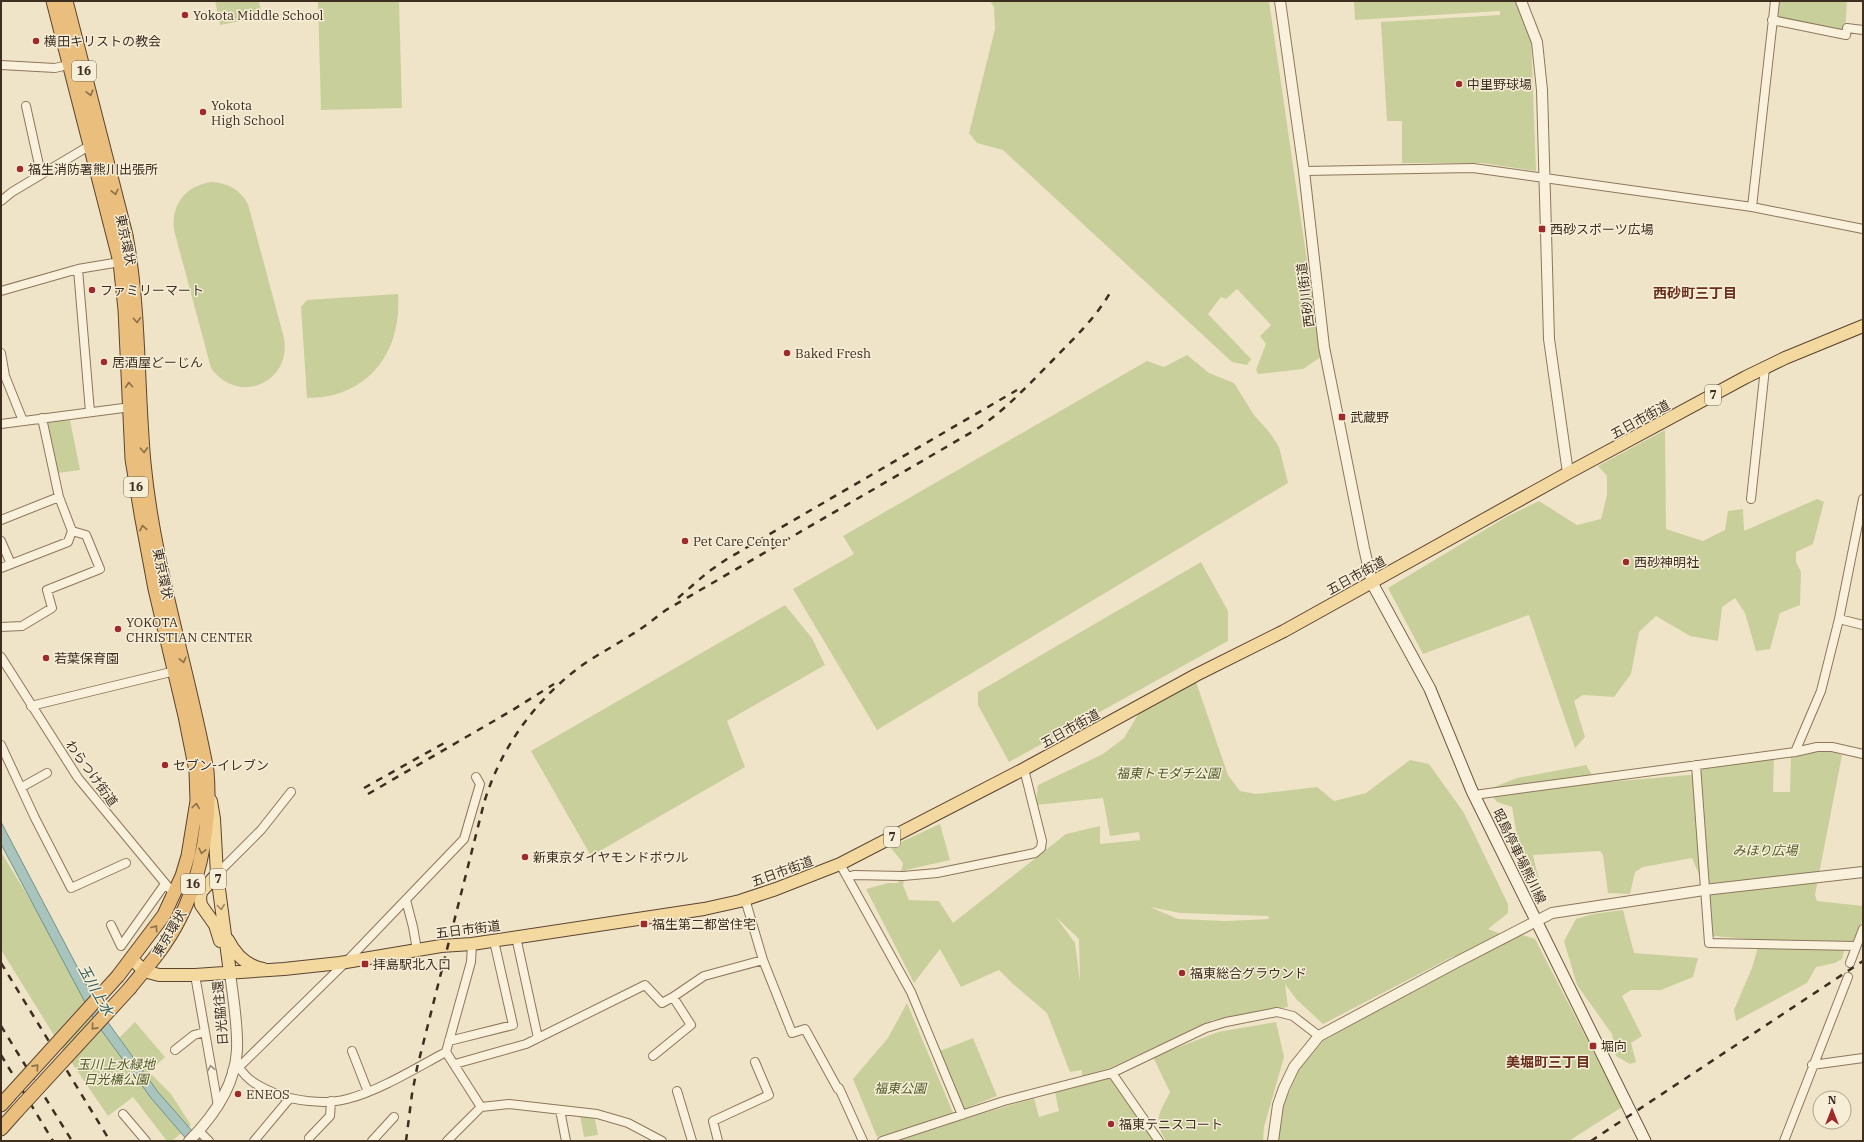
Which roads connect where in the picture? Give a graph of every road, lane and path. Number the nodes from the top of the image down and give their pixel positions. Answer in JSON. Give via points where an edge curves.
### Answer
{"nodes":[{"id":1,"x":53,"y":1,"type":"edge"},
{"id":2,"x":66,"y":1,"type":"edge"},
{"id":3,"x":1280,"y":1,"type":"edge"},
{"id":4,"x":1521,"y":1,"type":"edge"},
{"id":5,"x":1775,"y":1,"type":"edge"},
{"id":6,"x":1772,"y":20,"type":"junction"},
{"id":7,"x":1863,"y":30,"type":"edge"},
{"id":8,"x":1,"y":65,"type":"edge"},
{"id":9,"x":68,"y":65,"type":"junction"},
{"id":10,"x":26,"y":106,"type":"dead end"},
{"id":11,"x":96,"y":142,"type":"junction"},
{"id":12,"x":1304,"y":171,"type":"junction"},
{"id":13,"x":41,"y":174,"type":"junction"},
{"id":14,"x":1544,"y":178,"type":"junction"},
{"id":15,"x":1,"y":201,"type":"edge"},
{"id":16,"x":1752,"y":207,"type":"junction"},
{"id":17,"x":1863,"y":229,"type":"edge"},
{"id":18,"x":120,"y":262,"type":"junction"},
{"id":19,"x":78,"y":269,"type":"junction"},
{"id":20,"x":1,"y":291,"type":"edge"},
{"id":21,"x":1863,"y":326,"type":"edge"},
{"id":22,"x":1,"y":353,"type":"edge"},
{"id":23,"x":1765,"y":368,"type":"junction"},
{"id":24,"x":3,"y":376,"type":"edge"},
{"id":25,"x":130,"y":407,"type":"junction"},
{"id":26,"x":90,"y":412,"type":"junction"},
{"id":27,"x":42,"y":418,"type":"junction"},
{"id":28,"x":23,"y":421,"type":"junction"},
{"id":29,"x":1,"y":424,"type":"edge"},
{"id":30,"x":1568,"y":473,"type":"junction"},
{"id":31,"x":59,"y":497,"type":"junction"},
{"id":32,"x":1751,"y":499,"type":"dead end"},
{"id":33,"x":1863,"y":499,"type":"edge"},
{"id":34,"x":1,"y":520,"type":"edge"},
{"id":35,"x":72,"y":531,"type":"junction"},
{"id":36,"x":1,"y":541,"type":"edge"},
{"id":37,"x":11,"y":564,"type":"junction"},
{"id":38,"x":1,"y":568,"type":"edge"},
{"id":39,"x":1372,"y":583,"type":"junction"},
{"id":40,"x":1839,"y":619,"type":"junction"},
{"id":41,"x":1863,"y":625,"type":"edge"},
{"id":42,"x":1,"y":627,"type":"edge"},
{"id":43,"x":1,"y":657,"type":"edge"},
{"id":44,"x":174,"y":670,"type":"junction"},
{"id":45,"x":31,"y":706,"type":"junction"},
{"id":46,"x":1,"y":745,"type":"edge"},
{"id":47,"x":1795,"y":752,"type":"junction"},
{"id":48,"x":1863,"y":754,"type":"edge"},
{"id":49,"x":1696,"y":765,"type":"junction"},
{"id":50,"x":1024,"y":769,"type":"junction"},
{"id":51,"x":47,"y":773,"type":"dead end"},
{"id":52,"x":476,"y":777,"type":"dead end"},
{"id":53,"x":208,"y":785,"type":"junction"},
{"id":54,"x":22,"y":787,"type":"junction"},
{"id":55,"x":291,"y":792,"type":"dead end"},
{"id":56,"x":1474,"y":795,"type":"junction"},
{"id":57,"x":126,"y":863,"type":"dead end"},
{"id":58,"x":840,"y":864,"type":"junction"},
{"id":59,"x":1863,"y":872,"type":"edge"},
{"id":60,"x":217,"y":874,"type":"junction"},
{"id":61,"x":847,"y":877,"type":"junction"},
{"id":62,"x":166,"y":884,"type":"junction"},
{"id":63,"x":1704,"y":890,"type":"junction"},
{"id":64,"x":174,"y":894,"type":"junction"},
{"id":65,"x":745,"y":899,"type":"junction"},
{"id":66,"x":406,"y":900,"type":"junction"},
{"id":67,"x":1535,"y":921,"type":"junction"},
{"id":68,"x":111,"y":925,"type":"dead end"},
{"id":69,"x":1863,"y":929,"type":"edge"},
{"id":70,"x":225,"y":931,"type":"junction"},
{"id":71,"x":516,"y":938,"type":"junction"},
{"id":72,"x":494,"y":941,"type":"junction"},
{"id":73,"x":472,"y":944,"type":"junction"},
{"id":74,"x":1856,"y":946,"type":"junction"},
{"id":75,"x":417,"y":950,"type":"junction"},
{"id":76,"x":132,"y":959,"type":"junction"},
{"id":77,"x":763,"y":960,"type":"junction"},
{"id":78,"x":346,"y":962,"type":"junction"},
{"id":79,"x":1850,"y":963,"type":"dead end"},
{"id":80,"x":267,"y":970,"type":"junction"},
{"id":81,"x":144,"y":971,"type":"junction"},
{"id":82,"x":230,"y":972,"type":"junction"},
{"id":83,"x":195,"y":975,"type":"junction"},
{"id":84,"x":1848,"y":977,"type":"dead end"},
{"id":85,"x":673,"y":997,"type":"junction"},
{"id":86,"x":205,"y":1032,"type":"junction"},
{"id":87,"x":1319,"y":1036,"type":"junction"},
{"id":88,"x":538,"y":1038,"type":"junction"},
{"id":89,"x":449,"y":1041,"type":"junction"},
{"id":90,"x":175,"y":1050,"type":"dead end"},
{"id":91,"x":352,"y":1051,"type":"dead end"},
{"id":92,"x":446,"y":1052,"type":"junction"},
{"id":93,"x":653,"y":1056,"type":"dead end"},
{"id":94,"x":1863,"y":1058,"type":"edge"},
{"id":95,"x":754,"y":1062,"type":"dead end"},
{"id":96,"x":455,"y":1064,"type":"junction"},
{"id":97,"x":1812,"y":1065,"type":"junction"},
{"id":98,"x":236,"y":1069,"type":"junction"},
{"id":99,"x":1112,"y":1073,"type":"junction"},
{"id":100,"x":677,"y":1091,"type":"dead end"},
{"id":101,"x":368,"y":1092,"type":"junction"},
{"id":102,"x":290,"y":1098,"type":"junction"},
{"id":103,"x":5,"y":1100,"type":"edge"},
{"id":104,"x":331,"y":1100,"type":"junction"},
{"id":105,"x":218,"y":1106,"type":"junction"},
{"id":106,"x":481,"y":1107,"type":"junction"},
{"id":107,"x":560,"y":1110,"type":"junction"},
{"id":108,"x":122,"y":1114,"type":"dead end"},
{"id":109,"x":962,"y":1115,"type":"junction"},
{"id":110,"x":394,"y":1117,"type":"dead end"},
{"id":111,"x":1,"y":1129,"type":"edge"},
{"id":112,"x":194,"y":1136,"type":"edge"},
{"id":113,"x":309,"y":1138,"type":"dead end"},
{"id":114,"x":146,"y":1141,"type":"edge"},
{"id":115,"x":209,"y":1141,"type":"edge"},
{"id":116,"x":254,"y":1141,"type":"edge"},
{"id":117,"x":372,"y":1141,"type":"edge"},
{"id":118,"x":447,"y":1141,"type":"edge"},
{"id":119,"x":566,"y":1141,"type":"edge"},
{"id":120,"x":662,"y":1141,"type":"edge"},
{"id":121,"x":692,"y":1141,"type":"edge"},
{"id":122,"x":718,"y":1141,"type":"edge"},
{"id":123,"x":863,"y":1141,"type":"edge"},
{"id":124,"x":882,"y":1141,"type":"edge"},
{"id":125,"x":1159,"y":1141,"type":"edge"},
{"id":126,"x":1273,"y":1141,"type":"edge"},
{"id":127,"x":1645,"y":1141,"type":"edge"},
{"id":128,"x":1784,"y":1141,"type":"edge"}],
"edges":[{"from":1,"to":9,"type":"highway","name":"東京環状","number":"16"},
{"from":2,"to":11,"type":"highway","name":"東京環状","number":"16","one_way":true},
{"from":3,"to":12,"type":"street","name":"西砂川街道"},
{"from":4,"to":14,"type":"street","via":[[1539,56]]},
{"from":5,"to":6,"type":"street"},
{"from":6,"to":7,"type":"street","via":[[1846,35],[1847,28]]},
{"from":6,"to":16,"type":"street"},
{"from":8,"to":9,"type":"street","via":[[55,68]]},
{"from":9,"to":11,"type":"highway","name":"東京環状","number":"16"},
{"from":10,"to":13,"type":"street"},
{"from":11,"to":13,"type":"street"},
{"from":11,"to":18,"type":"highway","name":"東京環状","number":"16"},
{"from":11,"to":53,"type":"highway","name":"東京環状","number":"16","one_way":true,"via":[[126,235],[134,280],[144,464],[153,523],[205,757]]},
{"from":12,"to":14,"type":"street","via":[[1473,168]]},
{"from":12,"to":39,"type":"street","name":"西砂川街道","via":[[1324,347]]},
{"from":13,"to":15,"type":"street"},
{"from":14,"to":16,"type":"street"},
{"from":14,"to":30,"type":"street","via":[[1549,339]]},
{"from":16,"to":17,"type":"street"},
{"from":18,"to":19,"type":"street"},
{"from":25,"to":18,"type":"highway","name":"東京環状","number":"16","one_way":true,"via":[[126,310]]},
{"from":19,"to":20,"type":"street"},
{"from":19,"to":26,"type":"street"},
{"from":21,"to":23,"type":"main road","name":"五日市街道","number":"7"},
{"from":22,"to":24,"type":"street"},
{"from":23,"to":30,"type":"main road","name":"五日市街道","number":"7"},
{"from":23,"to":32,"type":"street"},
{"from":24,"to":28,"type":"street"},
{"from":25,"to":26,"type":"street"},
{"from":44,"to":25,"type":"highway","name":"東京環状","number":"16","one_way":true,"via":[[140,514],[132,459]]},
{"from":26,"to":27,"type":"street"},
{"from":27,"to":28,"type":"street"},
{"from":27,"to":31,"type":"street"},
{"from":28,"to":29,"type":"street"},
{"from":30,"to":39,"type":"main road","name":"五日市街道","number":"7"},
{"from":31,"to":34,"type":"street"},
{"from":31,"to":35,"type":"street"},
{"from":33,"to":40,"type":"street"},
{"from":35,"to":37,"type":"street","via":[[68,542]]},
{"from":35,"to":42,"type":"street","via":[[86,535],[100,569],[47,590],[52,608],[28,623],[22,626]]},
{"from":36,"to":37,"type":"street"},
{"from":37,"to":38,"type":"street"},
{"from":39,"to":50,"type":"main road","name":"五日市街道","number":"7"},
{"from":39,"to":56,"type":"main road","name":"昭島停車場熊川線","via":[[1430,689]]},
{"from":40,"to":41,"type":"street"},
{"from":40,"to":47,"type":"street","via":[[1821,691]]},
{"from":43,"to":45,"type":"street","name":"わらつけ街道"},
{"from":44,"to":45,"type":"street"},
{"from":64,"to":44,"type":"highway","name":"東京環状","number":"16","one_way":true,"via":[[188,856],[197,801],[196,771]]},
{"from":45,"to":62,"type":"street","name":"わらつけ街道","via":[[78,778]]},
{"from":46,"to":54,"type":"street"},
{"from":47,"to":48,"type":"street","via":[[1832,746]]},
{"from":47,"to":49,"type":"street"},
{"from":49,"to":56,"type":"street"},
{"from":49,"to":63,"type":"street"},
{"from":50,"to":58,"type":"main road","name":"五日市街道","number":"7"},
{"from":50,"to":61,"type":"street","via":[[1042,841],[1041,848],[1036,853],[937,873]]},
{"from":51,"to":54,"type":"street"},
{"from":52,"to":66,"type":"street","via":[[480,784],[464,839]]},
{"from":53,"to":60,"type":"main road","number":"7","via":[[214,819]]},
{"from":53,"to":81,"type":"highway","name":"東京環状","number":"16","one_way":true,"via":[[203,849],[189,897],[164,945]]},
{"from":54,"to":57,"type":"street","via":[[71,888]]},
{"from":55,"to":60,"type":"street","via":[[261,830]]},
{"from":56,"to":67,"type":"main road","name":"昭島停車場熊川線"},
{"from":58,"to":61,"type":"street"},
{"from":58,"to":65,"type":"main road","name":"五日市街道","number":"7"},
{"from":59,"to":63,"type":"street"},
{"from":60,"to":70,"type":"main road","number":"7","one_way":true},
{"from":60,"to":82,"type":"main road","via":[[201,892],[200,898],[201,905],[217,929],[222,955]]},
{"from":61,"to":109,"type":"street","via":[[911,992]]},
{"from":62,"to":64,"type":"street","name":"わらつけ街道"},
{"from":62,"to":68,"type":"street","via":[[121,946]]},
{"from":63,"to":67,"type":"street","via":[[1552,913]]},
{"from":63,"to":74,"type":"street","via":[[1709,943]]},
{"from":76,"to":64,"type":"highway","name":"東京環状","number":"16","one_way":true,"via":[[164,915]]},
{"from":65,"to":71,"type":"main road","name":"五日市街道","number":"7","via":[[704,909]]},
{"from":65,"to":77,"type":"street"},
{"from":66,"to":75,"type":"street"},
{"from":66,"to":78,"type":"street"},
{"from":67,"to":87,"type":"street"},
{"from":67,"to":127,"type":"main road","name":"昭島停車場熊川線"},
{"from":69,"to":74,"type":"street"},
{"from":70,"to":80,"type":"main road","via":[[231,946],[241,958],[256,968]]},
{"from":70,"to":82,"type":"main road","number":"7"},
{"from":71,"to":72,"type":"main road","name":"五日市街道","number":"7"},
{"from":71,"to":88,"type":"street"},
{"from":72,"to":73,"type":"main road","name":"五日市街道","number":"7"},
{"from":72,"to":89,"type":"street","via":[[513,1025]]},
{"from":73,"to":75,"type":"main road","name":"五日市街道","number":"7"},
{"from":73,"to":89,"type":"street","via":[[471,962]]},
{"from":74,"to":79,"type":"street"},
{"from":75,"to":78,"type":"main road","name":"五日市街道","number":"7"},
{"from":76,"to":81,"type":"main road"},
{"from":103,"to":76,"type":"highway","name":"東京環状","number":"16","one_way":true,"bridge":true},
{"from":77,"to":85,"type":"street","via":[[704,976]]},
{"from":77,"to":123,"type":"street","via":[[792,1033],[805,1029],[838,1088]]},
{"from":78,"to":80,"type":"main road","name":"五日市街道","number":"7"},
{"from":78,"to":98,"type":"street"},
{"from":80,"to":82,"type":"main road","name":"五日市街道","number":"7"},
{"from":81,"to":83,"type":"main road","name":"五日市街道","number":"7","via":[[159,975]]},
{"from":81,"to":111,"type":"highway","name":"東京環状","number":"16","one_way":true,"bridge":true},
{"from":82,"to":83,"type":"main road","name":"五日市街道","number":"7"},
{"from":82,"to":98,"type":"street","name":"日光脇往還","via":[[237,1051]]},
{"from":83,"to":86,"type":"street"},
{"from":84,"to":97,"type":"street"},
{"from":85,"to":88,"type":"street","via":[[662,1003],[645,986]]},
{"from":85,"to":93,"type":"street","via":[[691,1025]]},
{"from":86,"to":90,"type":"street","via":[[194,1035]]},
{"from":105,"to":86,"type":"street","one_way":true},
{"from":87,"to":99,"type":"street","via":[[1293,1016],[1278,1012],[1206,1028]]},
{"from":87,"to":126,"type":"street","via":[[1294,1067],[1284,1088],[1278,1105]]},
{"from":88,"to":96,"type":"street","via":[[526,1044]]},
{"from":89,"to":92,"type":"street"},
{"from":91,"to":101,"type":"street"},
{"from":92,"to":96,"type":"street"},
{"from":92,"to":101,"type":"street"},
{"from":94,"to":97,"type":"street"},
{"from":95,"to":122,"type":"street","via":[[769,1095],[713,1121]]},
{"from":96,"to":106,"type":"street"},
{"from":97,"to":128,"type":"street"},
{"from":98,"to":102,"type":"street","via":[[258,1086]]},
{"from":98,"to":105,"type":"street","name":"日光脇往還"},
{"from":99,"to":109,"type":"street","via":[[1004,1101]]},
{"from":99,"to":125,"type":"street"},
{"from":100,"to":121,"type":"street"},
{"from":101,"to":104,"type":"street","via":[[346,1100]]},
{"from":102,"to":104,"type":"street"},
{"from":102,"to":116,"type":"street"},
{"from":104,"to":113,"type":"street","via":[[330,1116]]},
{"from":105,"to":112,"type":"street","name":"日光脇往還"},
{"from":106,"to":107,"type":"street","via":[[509,1104]]},
{"from":106,"to":118,"type":"street"},
{"from":107,"to":119,"type":"street"},
{"from":107,"to":120,"type":"street","via":[[597,1114],[628,1123]]},
{"from":108,"to":114,"type":"street"},
{"from":109,"to":124,"type":"street"},
{"from":110,"to":117,"type":"street"},
{"from":112,"to":115,"type":"street"}]}
